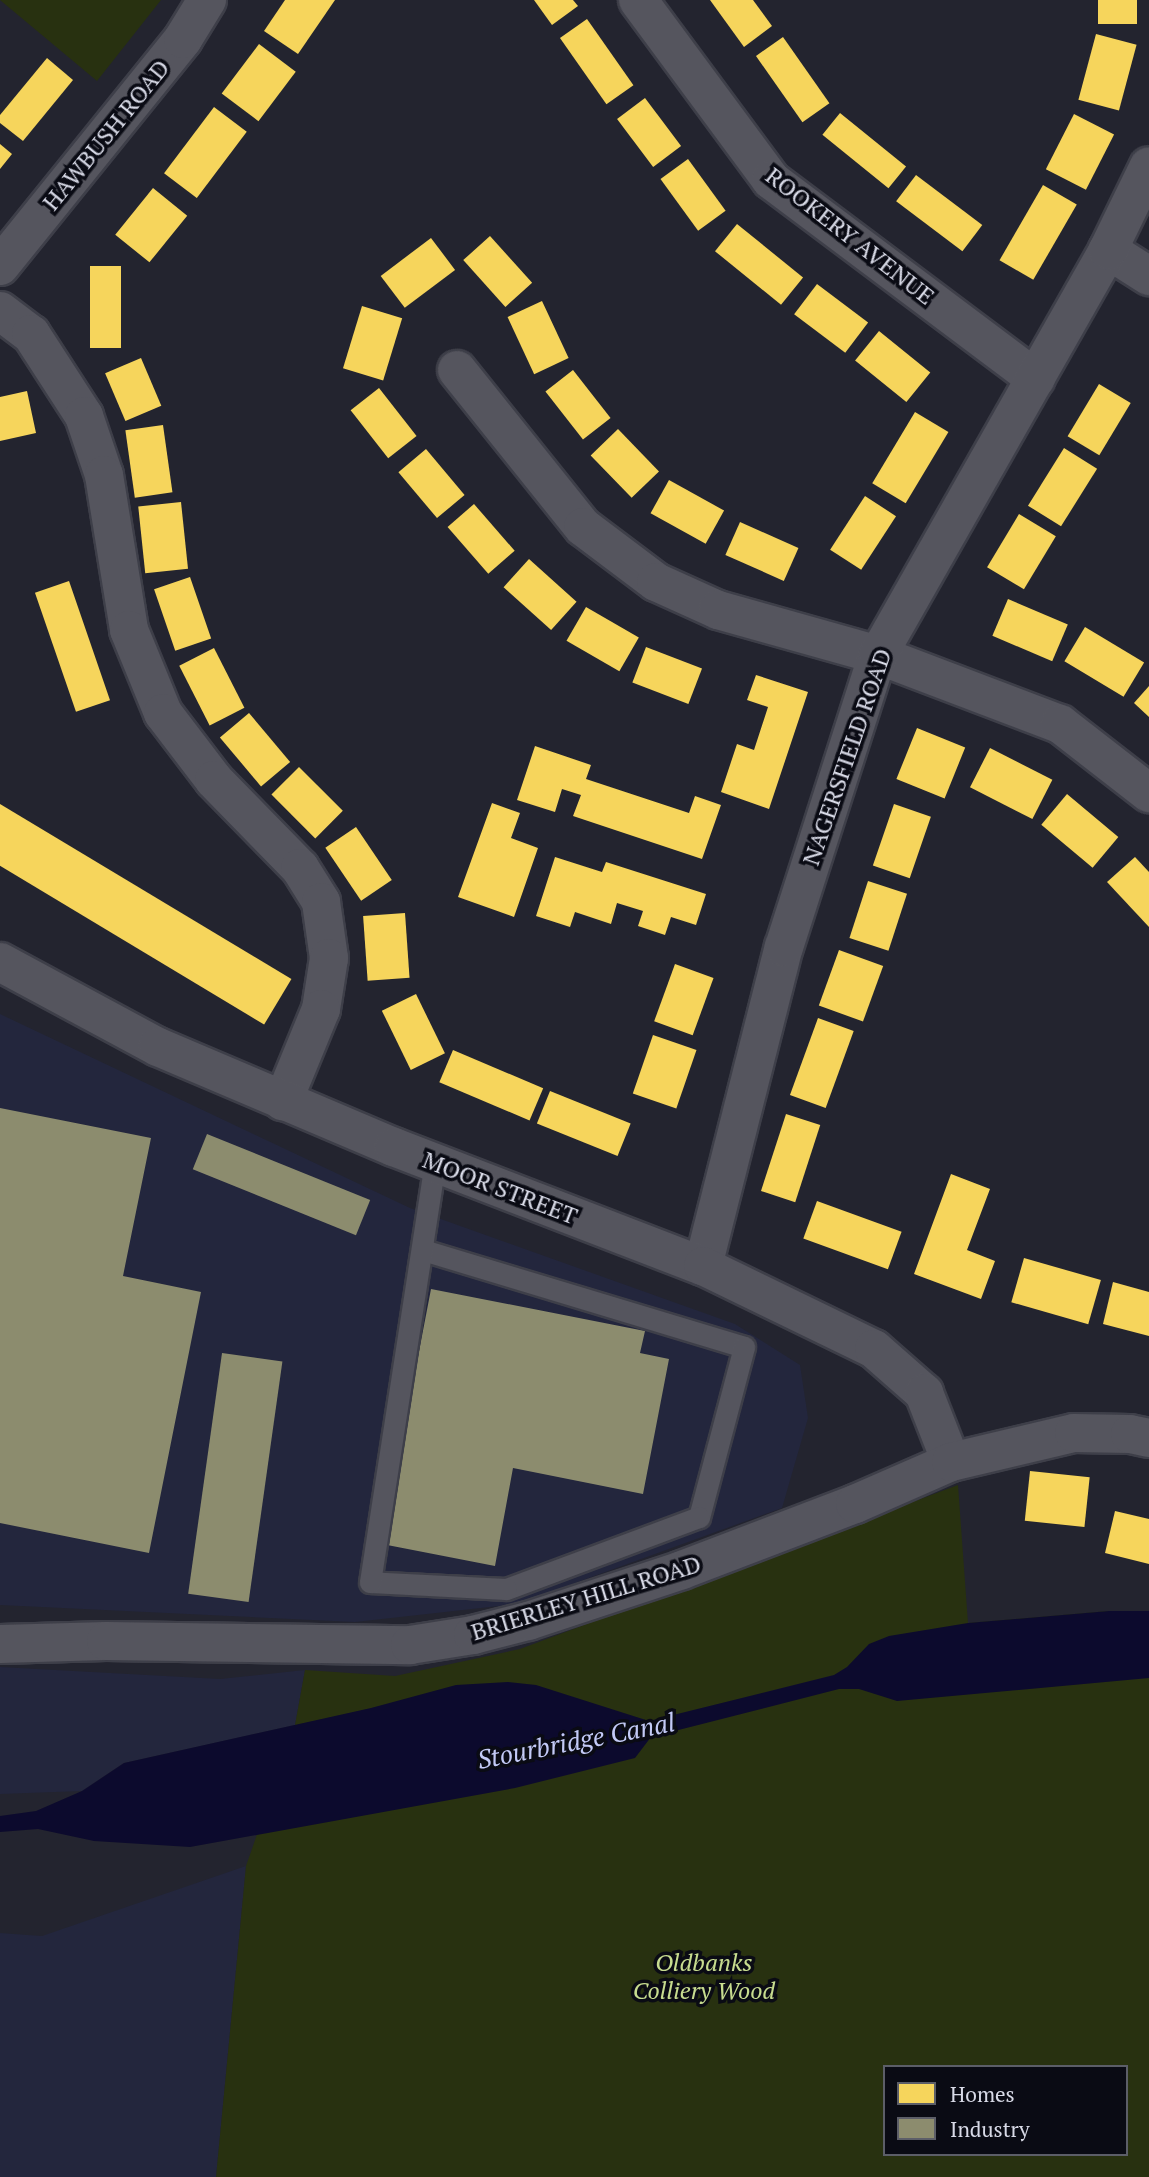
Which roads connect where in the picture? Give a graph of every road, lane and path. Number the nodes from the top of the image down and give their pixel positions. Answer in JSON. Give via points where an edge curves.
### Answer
{"nodes":[{"id":1,"x":207,"y":0,"type":"edge"},
{"id":2,"x":638,"y":0,"type":"edge"},
{"id":3,"x":1149,"y":166,"type":"edge"},
{"id":4,"x":1108,"y":250,"type":"junction"},
{"id":5,"x":0,"y":266,"type":"edge"},
{"id":6,"x":1149,"y":276,"type":"edge"},
{"id":7,"x":0,"y":311,"type":"edge"},
{"id":8,"x":457,"y":370,"type":"dead end"},
{"id":9,"x":1036,"y":379,"type":"junction"},
{"id":10,"x":878,"y":655,"type":"junction"},
{"id":11,"x":1149,"y":793,"type":"edge"},
{"id":12,"x":0,"y":962,"type":"edge"},
{"id":13,"x":284,"y":1101,"type":"junction"},
{"id":14,"x":435,"y":1163,"type":"junction"},
{"id":15,"x":423,"y":1250,"type":"junction"},
{"id":16,"x":703,"y":1266,"type":"junction"},
{"id":17,"x":1149,"y":1438,"type":"edge"},
{"id":18,"x":951,"y":1462,"type":"junction"},
{"id":19,"x":0,"y":1644,"type":"edge"}],
"edges":[{"from":1,"to":5,"type":"street","name":"HAWBUSH ROAD","via":[[183,39]]},
{"from":2,"to":9,"type":"street","name":"ROOKERY AVENUE","via":[[771,180]]},
{"from":3,"to":4,"type":"street","name":"NAGERSFIELD ROAD"},
{"from":4,"to":6,"type":"street"},
{"from":4,"to":9,"type":"street","name":"NAGERSFIELD ROAD"},
{"from":7,"to":13,"type":"street","via":[[31,334],[84,416],[104,475],[129,630],[163,713],[214,780],[300,868],[321,902],[329,958],[321,1009]]},
{"from":8,"to":10,"type":"street","via":[[583,527],[656,582],[718,610]]},
{"from":9,"to":10,"type":"street","name":"NAGERSFIELD ROAD"},
{"from":10,"to":11,"type":"street","via":[[1060,724]]},
{"from":10,"to":16,"type":"street","name":"NAGERSFIELD ROAD","via":[[784,947]]},
{"from":12,"to":13,"type":"street","name":"MOOR STREET","via":[[158,1048]]},
{"from":13,"to":14,"type":"street","name":"MOOR STREET"},
{"from":14,"to":15,"type":"lane"},
{"from":14,"to":16,"type":"street","name":"MOOR STREET"},
{"from":15,"to":15,"type":"lane","via":[[370,1582],[506,1589],[699,1517],[744,1347]]},
{"from":16,"to":18,"type":"street","name":"MOOR STREET","via":[[874,1349],[924,1393]]},
{"from":17,"to":18,"type":"street","name":"BRIERLEY HILL ROAD","via":[[1074,1433]]},
{"from":18,"to":19,"type":"street","name":"BRIERLEY HILL ROAD","via":[[682,1570],[473,1635],[370,1645]]}]}
